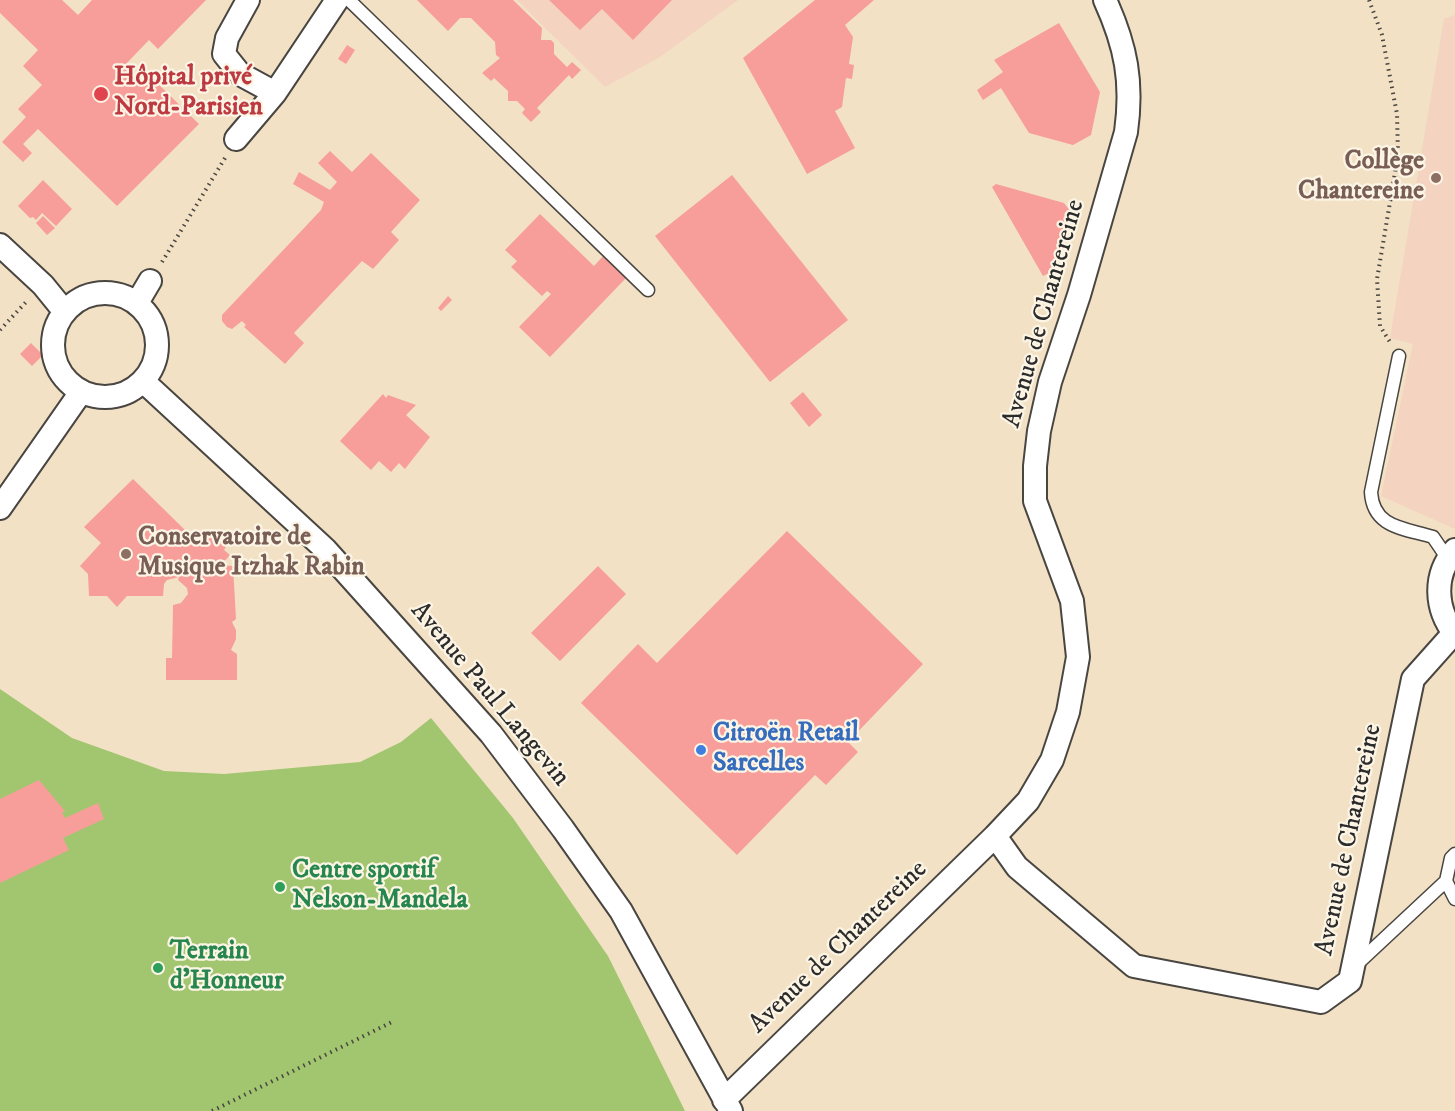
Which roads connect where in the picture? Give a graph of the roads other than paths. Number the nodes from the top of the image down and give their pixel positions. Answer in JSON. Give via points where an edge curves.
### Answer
{"nodes":[{"id":1,"x":248,"y":0,"type":"edge"},
{"id":2,"x":337,"y":0,"type":"edge"},
{"id":3,"x":349,"y":0,"type":"edge"},
{"id":4,"x":1105,"y":0,"type":"edge"},
{"id":5,"x":275,"y":93,"type":"junction"},
{"id":6,"x":236,"y":139,"type":"road end"},
{"id":7,"x":0,"y":245,"type":"edge"},
{"id":8,"x":150,"y":281,"type":"road end"},
{"id":9,"x":648,"y":290,"type":"dead end"},
{"id":10,"x":136,"y":303,"type":"junction"},
{"id":11,"x":65,"y":312,"type":"junction"},
{"id":12,"x":1399,"y":356,"type":"road end"},
{"id":13,"x":143,"y":381,"type":"junction"},
{"id":14,"x":81,"y":392,"type":"junction"},
{"id":15,"x":0,"y":508,"type":"edge"},
{"id":16,"x":1451,"y":555,"type":"edge"},
{"id":17,"x":1454,"y":633,"type":"edge"},
{"id":18,"x":995,"y":836,"type":"junction"},
{"id":19,"x":1455,"y":854,"type":"edge"},
{"id":20,"x":1446,"y":881,"type":"junction"},
{"id":21,"x":1455,"y":899,"type":"edge"},
{"id":22,"x":1353,"y":968,"type":"junction"},
{"id":23,"x":726,"y":1107,"type":"edge"}],
"edges":[{"from":1,"to":5,"type":"street","via":[[227,38],[224,54],[240,74]]},
{"from":2,"to":5,"type":"street"},
{"from":3,"to":9,"type":"lane"},
{"from":4,"to":18,"type":"street","name":"Avenue de Chantereine","via":[[1122,36],[1130,106],[1079,295],[1050,382],[1035,466],[1035,501],[1072,601],[1078,657],[1068,711],[1052,760],[1028,801]]},
{"from":5,"to":6,"type":"street"},
{"from":7,"to":11,"type":"street","via":[[43,285]]},
{"from":8,"to":10,"type":"street"},
{"from":10,"to":11,"type":"street","via":[[123,296],[99,294],[77,301]]},
{"from":10,"to":13,"type":"street","via":[[156,332],[153,366]]},
{"from":11,"to":14,"type":"street","via":[[53,340],[54,356],[68,383]]},
{"from":12,"to":16,"type":"lane","via":[[1371,492],[1372,507],[1381,519],[1394,526],[1433,537]]},
{"from":13,"to":14,"type":"street","via":[[114,397]]},
{"from":13,"to":23,"type":"street","name":"Avenue Paul Langevin","via":[[325,549],[491,734],[621,911]]},
{"from":14,"to":15,"type":"street"},
{"from":16,"to":17,"type":"street","via":[[1440,577],[1438,596],[1443,616]]},
{"from":17,"to":22,"type":"street","name":"Avenue de Chantereine","via":[[1413,679]]},
{"from":18,"to":22,"type":"street","name":"Avenue de Chantereine","via":[[1017,867],[1134,966],[1321,1002],[1350,981]]},
{"from":18,"to":23,"type":"street","name":"Avenue de Chantereine"},
{"from":19,"to":20,"type":"lane"},
{"from":20,"to":21,"type":"lane"},
{"from":20,"to":22,"type":"lane"}]}
